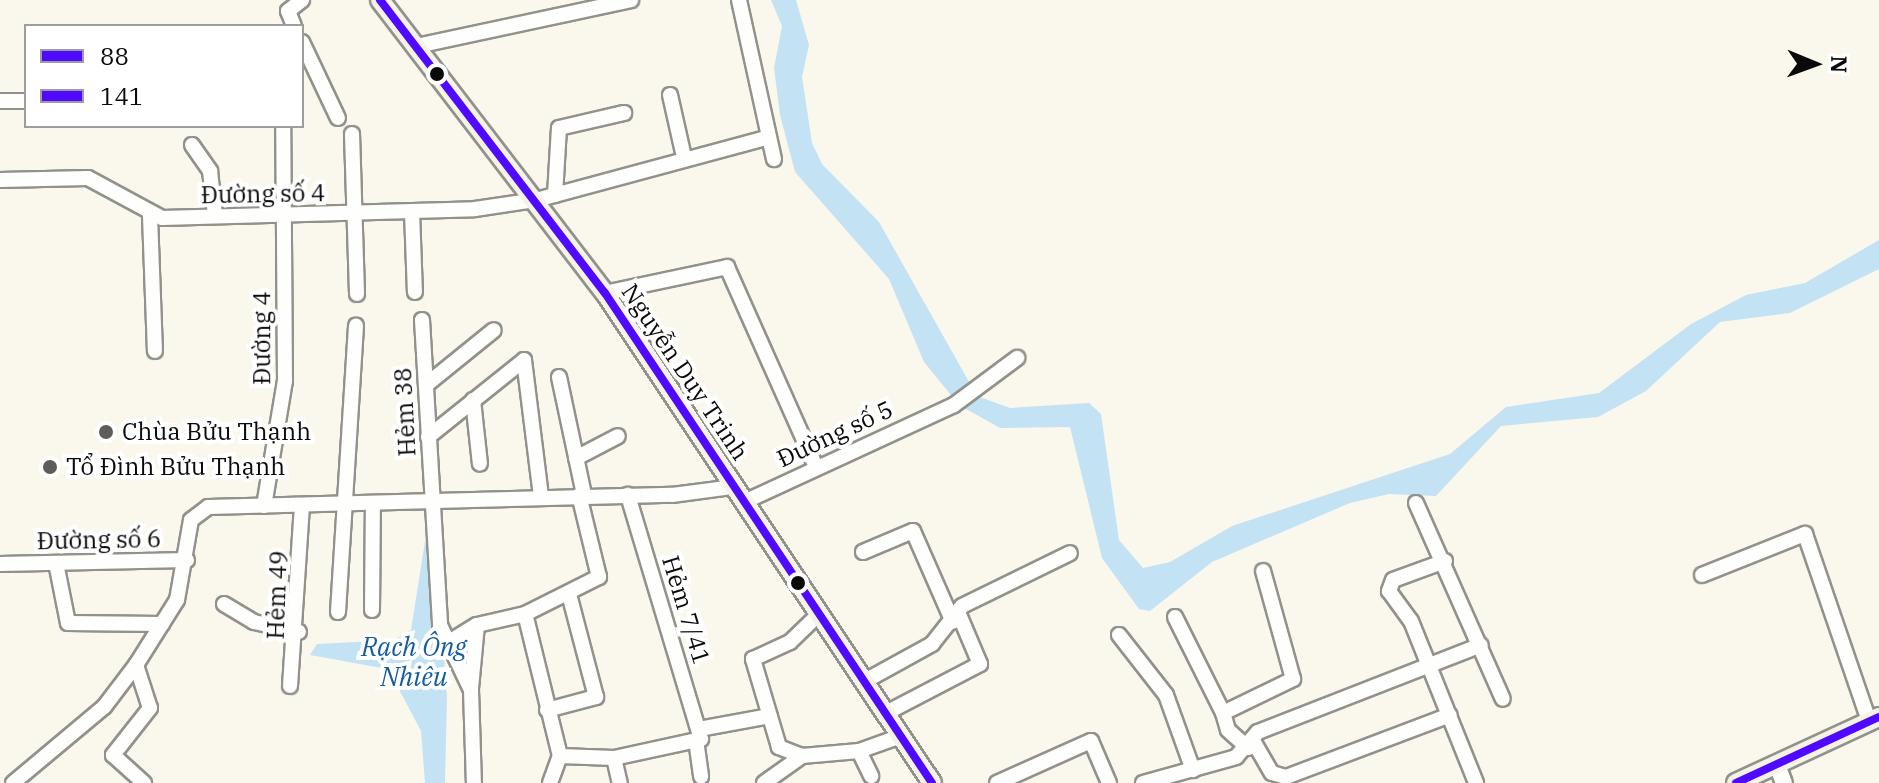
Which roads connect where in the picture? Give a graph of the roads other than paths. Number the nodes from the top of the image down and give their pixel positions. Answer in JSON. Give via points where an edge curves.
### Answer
{"nodes":[{"id":1,"x":380,"y":0,"type":"edge"},
{"id":2,"x":631,"y":0,"type":"edge"},
{"id":3,"x":739,"y":0,"type":"edge"},
{"id":4,"x":299,"y":3,"type":"edge"},
{"id":5,"x":293,"y":24,"type":"edge"},
{"id":6,"x":304,"y":46,"type":"edge"},
{"id":7,"x":417,"y":46,"type":"junction"},
{"id":8,"x":670,"y":95,"type":"dead end"},
{"id":9,"x":0,"y":101,"type":"edge"},
{"id":10,"x":24,"y":101,"type":"edge"},
{"id":11,"x":624,"y":113,"type":"dead end"},
{"id":12,"x":338,"y":118,"type":"dead end"},
{"id":13,"x":283,"y":128,"type":"edge"},
{"id":14,"x":352,"y":134,"type":"dead end"},
{"id":15,"x":769,"y":137,"type":"junction"},
{"id":16,"x":192,"y":145,"type":"dead end"},
{"id":17,"x":684,"y":157,"type":"junction"},
{"id":18,"x":774,"y":159,"type":"dead end"},
{"id":19,"x":0,"y":180,"type":"edge"},
{"id":20,"x":555,"y":195,"type":"junction"},
{"id":21,"x":536,"y":200,"type":"junction"},
{"id":22,"x":412,"y":212,"type":"junction"},
{"id":23,"x":215,"y":215,"type":"junction"},
{"id":24,"x":354,"y":215,"type":"junction"},
{"id":25,"x":150,"y":216,"type":"junction"},
{"id":26,"x":283,"y":216,"type":"junction"},
{"id":27,"x":415,"y":292,"type":"dead end"},
{"id":28,"x":605,"y":293,"type":"junction"},
{"id":29,"x":357,"y":294,"type":"dead end"},
{"id":30,"x":422,"y":320,"type":"dead end"},
{"id":31,"x":356,"y":326,"type":"dead end"},
{"id":32,"x":494,"y":330,"type":"dead end"},
{"id":33,"x":155,"y":351,"type":"dead end"},
{"id":34,"x":1017,"y":358,"type":"dead end"},
{"id":35,"x":559,"y":377,"type":"dead end"},
{"id":36,"x":426,"y":385,"type":"junction"},
{"id":37,"x":473,"y":400,"type":"junction"},
{"id":38,"x":618,"y":436,"type":"dead end"},
{"id":39,"x":428,"y":437,"type":"junction"},
{"id":40,"x":576,"y":458,"type":"junction"},
{"id":41,"x":480,"y":464,"type":"dead end"},
{"id":42,"x":815,"y":465,"type":"junction"},
{"id":43,"x":733,"y":487,"type":"junction"},
{"id":44,"x":582,"y":495,"type":"junction"},
{"id":45,"x":628,"y":495,"type":"junction"},
{"id":46,"x":541,"y":497,"type":"junction"},
{"id":47,"x":438,"y":500,"type":"junction"},
{"id":48,"x":744,"y":502,"type":"junction"},
{"id":49,"x":373,"y":503,"type":"junction"},
{"id":50,"x":1416,"y":503,"type":"dead end"},
{"id":51,"x":340,"y":504,"type":"junction"},
{"id":52,"x":302,"y":505,"type":"junction"},
{"id":53,"x":264,"y":506,"type":"junction"},
{"id":54,"x":863,"y":552,"type":"dead end"},
{"id":55,"x":1070,"y":553,"type":"dead end"},
{"id":56,"x":187,"y":560,"type":"junction"},
{"id":57,"x":1445,"y":561,"type":"junction"},
{"id":58,"x":56,"y":563,"type":"junction"},
{"id":59,"x":0,"y":564,"type":"edge"},
{"id":60,"x":1263,"y":571,"type":"dead end"},
{"id":61,"x":1702,"y":575,"type":"dead end"},
{"id":62,"x":569,"y":594,"type":"junction"},
{"id":63,"x":224,"y":604,"type":"dead end"},
{"id":64,"x":372,"y":610,"type":"dead end"},
{"id":65,"x":338,"y":612,"type":"dead end"},
{"id":66,"x":525,"y":614,"type":"junction"},
{"id":67,"x":819,"y":614,"type":"junction"},
{"id":68,"x":956,"y":617,"type":"junction"},
{"id":69,"x":1175,"y":617,"type":"dead end"},
{"id":70,"x":162,"y":624,"type":"junction"},
{"id":71,"x":477,"y":625,"type":"junction"},
{"id":72,"x":299,"y":632,"type":"junction"},
{"id":73,"x":1119,"y":635,"type":"dead end"},
{"id":74,"x":446,"y":644,"type":"junction"},
{"id":75,"x":1481,"y":645,"type":"junction"},
{"id":76,"x":136,"y":665,"type":"junction"},
{"id":77,"x":1429,"y":665,"type":"junction"},
{"id":78,"x":865,"y":681,"type":"junction"},
{"id":79,"x":290,"y":686,"type":"dead end"},
{"id":80,"x":471,"y":690,"type":"junction"},
{"id":81,"x":1503,"y":699,"type":"dead end"},
{"id":82,"x":547,"y":710,"type":"junction"},
{"id":83,"x":886,"y":713,"type":"junction"},
{"id":84,"x":1223,"y":713,"type":"junction"},
{"id":85,"x":1450,"y":715,"type":"junction"},
{"id":86,"x":770,"y":716,"type":"junction"},
{"id":87,"x":1874,"y":719,"type":"edge"},
{"id":88,"x":699,"y":736,"type":"junction"},
{"id":89,"x":901,"y":736,"type":"junction"},
{"id":90,"x":1250,"y":744,"type":"junction"},
{"id":91,"x":859,"y":751,"type":"junction"},
{"id":92,"x":560,"y":756,"type":"junction"},
{"id":93,"x":802,"y":756,"type":"junction"},
{"id":94,"x":614,"y":758,"type":"junction"},
{"id":95,"x":1193,"y":770,"type":"junction"},
{"id":96,"x":1781,"y":774,"type":"edge"},
{"id":97,"x":871,"y":776,"type":"dead end"},
{"id":98,"x":701,"y":777,"type":"dead end"},
{"id":99,"x":22,"y":780,"type":"edge"},
{"id":100,"x":144,"y":783,"type":"edge"},
{"id":101,"x":474,"y":783,"type":"edge"},
{"id":102,"x":550,"y":783,"type":"edge"},
{"id":103,"x":620,"y":783,"type":"edge"},
{"id":104,"x":764,"y":783,"type":"edge"},
{"id":105,"x":932,"y":783,"type":"edge"},
{"id":106,"x":997,"y":783,"type":"edge"},
{"id":107,"x":1109,"y":783,"type":"edge"},
{"id":108,"x":1143,"y":783,"type":"edge"},
{"id":109,"x":1476,"y":783,"type":"edge"},
{"id":110,"x":1736,"y":783,"type":"edge"}],
"edges":[{"from":1,"to":7,"type":"main road","name":"Nguyễn Duy Trinh"},
{"from":2,"to":7,"type":"street"},
{"from":3,"to":15,"type":"street"},
{"from":4,"to":5,"type":"street","via":[[287,14]]},
{"from":6,"to":12,"type":"street"},
{"from":7,"to":21,"type":"main road","name":"Nguyễn Duy Trinh"},
{"from":8,"to":17,"type":"street"},
{"from":9,"to":10,"type":"street"},
{"from":11,"to":20,"type":"street","via":[[559,128]]},
{"from":13,"to":26,"type":"street","name":"Đường 4"},
{"from":14,"to":24,"type":"street"},
{"from":15,"to":17,"type":"street","name":"Đường số 4"},
{"from":15,"to":18,"type":"street"},
{"from":16,"to":23,"type":"street","via":[[210,171]]},
{"from":17,"to":20,"type":"street","name":"Đường số 4"},
{"from":19,"to":25,"type":"street","via":[[88,178]]},
{"from":20,"to":21,"type":"street","name":"Đường số 4"},
{"from":21,"to":22,"type":"street","name":"Đường số 4"},
{"from":21,"to":28,"type":"main road","name":"Nguyễn Duy Trinh"},
{"from":22,"to":24,"type":"street","name":"Đường số 4"},
{"from":22,"to":27,"type":"street"},
{"from":23,"to":25,"type":"street","name":"Đường số 4"},
{"from":23,"to":26,"type":"street","name":"Đường số 4"},
{"from":24,"to":26,"type":"street","name":"Đường số 4"},
{"from":24,"to":29,"type":"street"},
{"from":25,"to":33,"type":"street"},
{"from":26,"to":53,"type":"street","name":"Đường 4","via":[[285,381]]},
{"from":28,"to":42,"type":"street","via":[[727,267]]},
{"from":28,"to":43,"type":"main road","name":"Nguyễn Duy Trinh"},
{"from":30,"to":36,"type":"street","name":"Hẻm 38"},
{"from":31,"to":51,"type":"street"},
{"from":32,"to":36,"type":"street"},
{"from":34,"to":42,"type":"street","name":"Đường số 5","via":[[950,407]]},
{"from":35,"to":40,"type":"street"},
{"from":36,"to":39,"type":"street","name":"Hẻm 38"},
{"from":37,"to":39,"type":"street"},
{"from":37,"to":41,"type":"street"},
{"from":37,"to":46,"type":"street","via":[[526,363]]},
{"from":38,"to":40,"type":"street"},
{"from":39,"to":47,"type":"street","name":"Hẻm 38"},
{"from":40,"to":44,"type":"street"},
{"from":42,"to":48,"type":"street","name":"Đường số 5"},
{"from":43,"to":45,"type":"street","name":"Đường số 6"},
{"from":43,"to":48,"type":"main road","name":"Nguyễn Duy Trinh"},
{"from":44,"to":45,"type":"street","name":"Đường số 6"},
{"from":44,"to":46,"type":"street","name":"Đường số 6"},
{"from":44,"to":62,"type":"street","via":[[599,577]]},
{"from":45,"to":88,"type":"street","name":"Hẻm 7/41"},
{"from":46,"to":47,"type":"street","name":"Đường số 6"},
{"from":47,"to":49,"type":"street","name":"Đường số 6"},
{"from":47,"to":74,"type":"street","name":"Hẻm 38"},
{"from":48,"to":67,"type":"main road","name":"Nguyễn Duy Trinh"},
{"from":49,"to":51,"type":"street","name":"Đường số 6"},
{"from":49,"to":64,"type":"street"},
{"from":50,"to":57,"type":"street"},
{"from":51,"to":52,"type":"street","name":"Đường số 6"},
{"from":51,"to":65,"type":"street"},
{"from":52,"to":53,"type":"street","name":"Đường số 6"},
{"from":52,"to":72,"type":"street","name":"Hẻm 49"},
{"from":53,"to":56,"type":"street","name":"Đường số 6","via":[[197,511]]},
{"from":54,"to":68,"type":"street","via":[[913,531]]},
{"from":55,"to":68,"type":"street"},
{"from":56,"to":58,"type":"street","name":"Đường số 6"},
{"from":56,"to":70,"type":"street","via":[[183,586]]},
{"from":57,"to":75,"type":"street"},
{"from":57,"to":77,"type":"street","via":[[1389,585]]},
{"from":58,"to":59,"type":"street","name":"Đường số 6"},
{"from":58,"to":70,"type":"street","via":[[61,615],[73,624]]},
{"from":60,"to":84,"type":"street","via":[[1293,679]]},
{"from":61,"to":87,"type":"street","via":[[1805,534]]},
{"from":62,"to":66,"type":"street"},
{"from":62,"to":82,"type":"street","via":[[596,697]]},
{"from":63,"to":72,"type":"street","via":[[254,622]]},
{"from":66,"to":71,"type":"street"},
{"from":66,"to":82,"type":"street"},
{"from":67,"to":78,"type":"main road","name":"Nguyễn Duy Trinh"},
{"from":67,"to":86,"type":"street","via":[[790,642],[753,659]]},
{"from":68,"to":78,"type":"street","via":[[932,644]]},
{"from":68,"to":83,"type":"street","via":[[980,664]]},
{"from":69,"to":84,"type":"street"},
{"from":70,"to":76,"type":"street"},
{"from":71,"to":74,"type":"street"},
{"from":71,"to":80,"type":"street"},
{"from":72,"to":79,"type":"street","name":"Hẻm 49"},
{"from":73,"to":95,"type":"street","via":[[1166,695]]},
{"from":74,"to":80,"type":"street"},
{"from":75,"to":77,"type":"street"},
{"from":75,"to":81,"type":"street"},
{"from":76,"to":99,"type":"street","via":[[104,707]]},
{"from":76,"to":100,"type":"street","via":[[150,708],[113,755]]},
{"from":77,"to":85,"type":"street"},
{"from":77,"to":90,"type":"street"},
{"from":78,"to":83,"type":"main road","name":"Nguyễn Duy Trinh"},
{"from":80,"to":101,"type":"street"},
{"from":82,"to":92,"type":"street"},
{"from":83,"to":89,"type":"main road","name":"Nguyễn Duy Trinh"},
{"from":84,"to":90,"type":"street","via":[[1228,730]]},
{"from":85,"to":90,"type":"street","via":[[1286,777],[1272,773]]},
{"from":85,"to":109,"type":"street"},
{"from":86,"to":88,"type":"street"},
{"from":86,"to":93,"type":"street","via":[[779,747]]},
{"from":87,"to":96,"type":"main road"},
{"from":88,"to":94,"type":"street"},
{"from":88,"to":98,"type":"street","name":"Hẻm 7/41"},
{"from":89,"to":91,"type":"street"},
{"from":89,"to":105,"type":"main road","name":"Nguyễn Duy Trinh"},
{"from":90,"to":95,"type":"street"},
{"from":91,"to":93,"type":"street"},
{"from":91,"to":97,"type":"street"},
{"from":92,"to":94,"type":"street"},
{"from":92,"to":102,"type":"street"},
{"from":93,"to":104,"type":"street"},
{"from":94,"to":103,"type":"street"},
{"from":95,"to":108,"type":"street"},
{"from":96,"to":110,"type":"main road"},
{"from":106,"to":107,"type":"street","via":[[1091,741]]}]}
